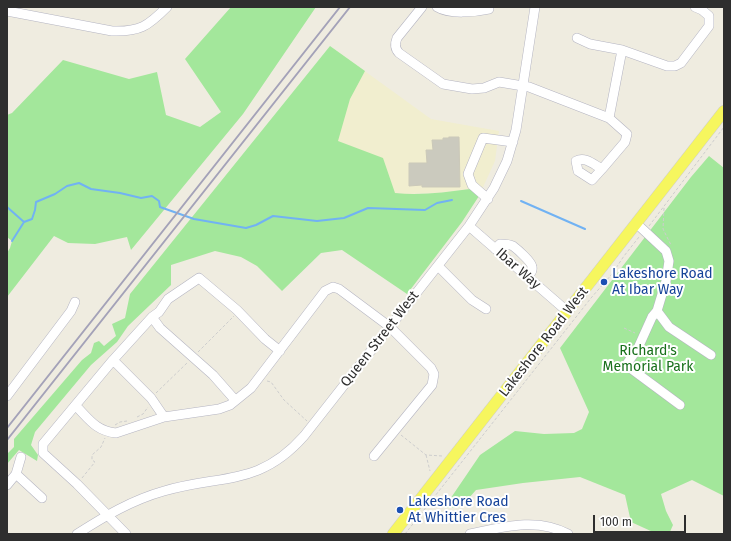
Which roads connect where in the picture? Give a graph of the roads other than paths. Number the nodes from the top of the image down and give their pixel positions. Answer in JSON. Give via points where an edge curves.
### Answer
{"nodes":[{"id":1,"x":167,"y":7,"type":"edge"},
{"id":2,"x":422,"y":7,"type":"edge"},
{"id":3,"x":437,"y":7,"type":"edge"},
{"id":4,"x":535,"y":7,"type":"edge"},
{"id":5,"x":695,"y":7,"type":"edge"},
{"id":6,"x":490,"y":9,"type":"dead end"},
{"id":7,"x":8,"y":13,"type":"edge"},
{"id":8,"x":577,"y":38,"type":"dead end"},
{"id":9,"x":622,"y":50,"type":"junction"},
{"id":10,"x":523,"y":86,"type":"junction"},
{"id":11,"x":724,"y":111,"type":"edge"},
{"id":12,"x":609,"y":118,"type":"junction"},
{"id":13,"x":513,"y":142,"type":"junction"},
{"id":14,"x":602,"y":169,"type":"dead end"},
{"id":15,"x":488,"y":200,"type":"junction"},
{"id":16,"x":637,"y":224,"type":"junction"},
{"id":17,"x":469,"y":226,"type":"junction"},
{"id":18,"x":495,"y":250,"type":"junction"},
{"id":19,"x":438,"y":266,"type":"junction"},
{"id":20,"x":527,"y":277,"type":"junction"},
{"id":21,"x":75,"y":302,"type":"dead end"},
{"id":22,"x":486,"y":310,"type":"dead end"},
{"id":23,"x":657,"y":311,"type":"junction"},
{"id":24,"x":568,"y":312,"type":"junction"},
{"id":25,"x":152,"y":317,"type":"junction"},
{"id":26,"x":390,"y":327,"type":"junction"},
{"id":27,"x":280,"y":351,"type":"junction"},
{"id":28,"x":711,"y":356,"type":"dead end"},
{"id":29,"x":113,"y":360,"type":"junction"},
{"id":30,"x":7,"y":396,"type":"edge"},
{"id":31,"x":235,"y":400,"type":"junction"},
{"id":32,"x":680,"y":405,"type":"dead end"},
{"id":33,"x":76,"y":406,"type":"junction"},
{"id":34,"x":164,"y":416,"type":"junction"},
{"id":35,"x":374,"y":456,"type":"dead end"},
{"id":36,"x":21,"y":457,"type":"dead end"},
{"id":37,"x":16,"y":474,"type":"junction"},
{"id":38,"x":7,"y":485,"type":"edge"},
{"id":39,"x":42,"y":498,"type":"dead end"},
{"id":40,"x":107,"y":515,"type":"junction"},
{"id":41,"x":77,"y":534,"type":"edge"},
{"id":42,"x":126,"y":534,"type":"edge"},
{"id":43,"x":397,"y":534,"type":"edge"},
{"id":44,"x":470,"y":534,"type":"edge"},
{"id":45,"x":568,"y":534,"type":"edge"}],
"edges":[{"from":1,"to":7,"type":"street","via":[[152,22],[128,31],[112,31]]},
{"from":2,"to":10,"type":"street","via":[[397,38],[395,43],[399,53],[443,84],[472,89],[484,88],[499,82]]},
{"from":3,"to":6,"type":"street","via":[[444,11],[476,12]]},
{"from":4,"to":10,"type":"street","name":"Queen Street West"},
{"from":5,"to":9,"type":"street","via":[[709,16],[709,26],[681,63],[667,66]]},
{"from":8,"to":9,"type":"street","via":[[590,44]]},
{"from":9,"to":12,"type":"street"},
{"from":10,"to":12,"type":"street"},
{"from":10,"to":13,"type":"street","name":"Queen Street West"},
{"from":11,"to":16,"type":"main road","name":"Lakeshore Road West"},
{"from":12,"to":14,"type":"street","via":[[624,130],[627,137]]},
{"from":13,"to":15,"type":"street","name":"Queen Street West","via":[[501,175]]},
{"from":13,"to":15,"type":"street","via":[[482,138],[468,174],[472,185]]},
{"from":15,"to":17,"type":"street","name":"Queen Street West"},
{"from":16,"to":23,"type":"street","via":[[666,251],[666,281]]},
{"from":16,"to":24,"type":"main road","name":"Lakeshore Road West"},
{"from":17,"to":18,"type":"street","name":"Ibar Way"},
{"from":17,"to":19,"type":"street","name":"Queen Street West"},
{"from":18,"to":20,"type":"street","name":"Ibar Way"},
{"from":18,"to":20,"type":"street","via":[[500,244],[512,246],[531,263],[532,272]]},
{"from":19,"to":22,"type":"street","via":[[472,300]]},
{"from":19,"to":26,"type":"street","name":"Queen Street West"},
{"from":20,"to":24,"type":"street","name":"Ibar Way"},
{"from":21,"to":30,"type":"street","via":[[71,311]]},
{"from":23,"to":28,"type":"street","via":[[669,327]]},
{"from":23,"to":32,"type":"street","via":[[626,365]]},
{"from":24,"to":43,"type":"main road","name":"Lakeshore Road West"},
{"from":25,"to":27,"type":"street","via":[[168,300],[199,278]]},
{"from":25,"to":29,"type":"street"},
{"from":25,"to":31,"type":"street","via":[[160,328],[213,374]]},
{"from":26,"to":27,"type":"street","via":[[333,287],[325,291]]},
{"from":26,"to":35,"type":"street","via":[[430,368],[434,379],[432,385]]},
{"from":26,"to":40,"type":"street","name":"Queen Street West","via":[[290,451],[264,468],[243,476],[166,490],[132,502]]},
{"from":27,"to":31,"type":"street","via":[[251,388]]},
{"from":29,"to":33,"type":"street"},
{"from":29,"to":34,"type":"street"},
{"from":31,"to":34,"type":"street","via":[[219,409]]},
{"from":33,"to":34,"type":"street","via":[[96,427],[107,432],[116,433]]},
{"from":33,"to":40,"type":"street","via":[[43,444],[43,453]]},
{"from":36,"to":37,"type":"street"},
{"from":37,"to":38,"type":"street"},
{"from":37,"to":39,"type":"street"},
{"from":40,"to":41,"type":"street","name":"Queen Street West"},
{"from":40,"to":42,"type":"street"},
{"from":44,"to":45,"type":"street","via":[[524,524],[538,525]]}]}
